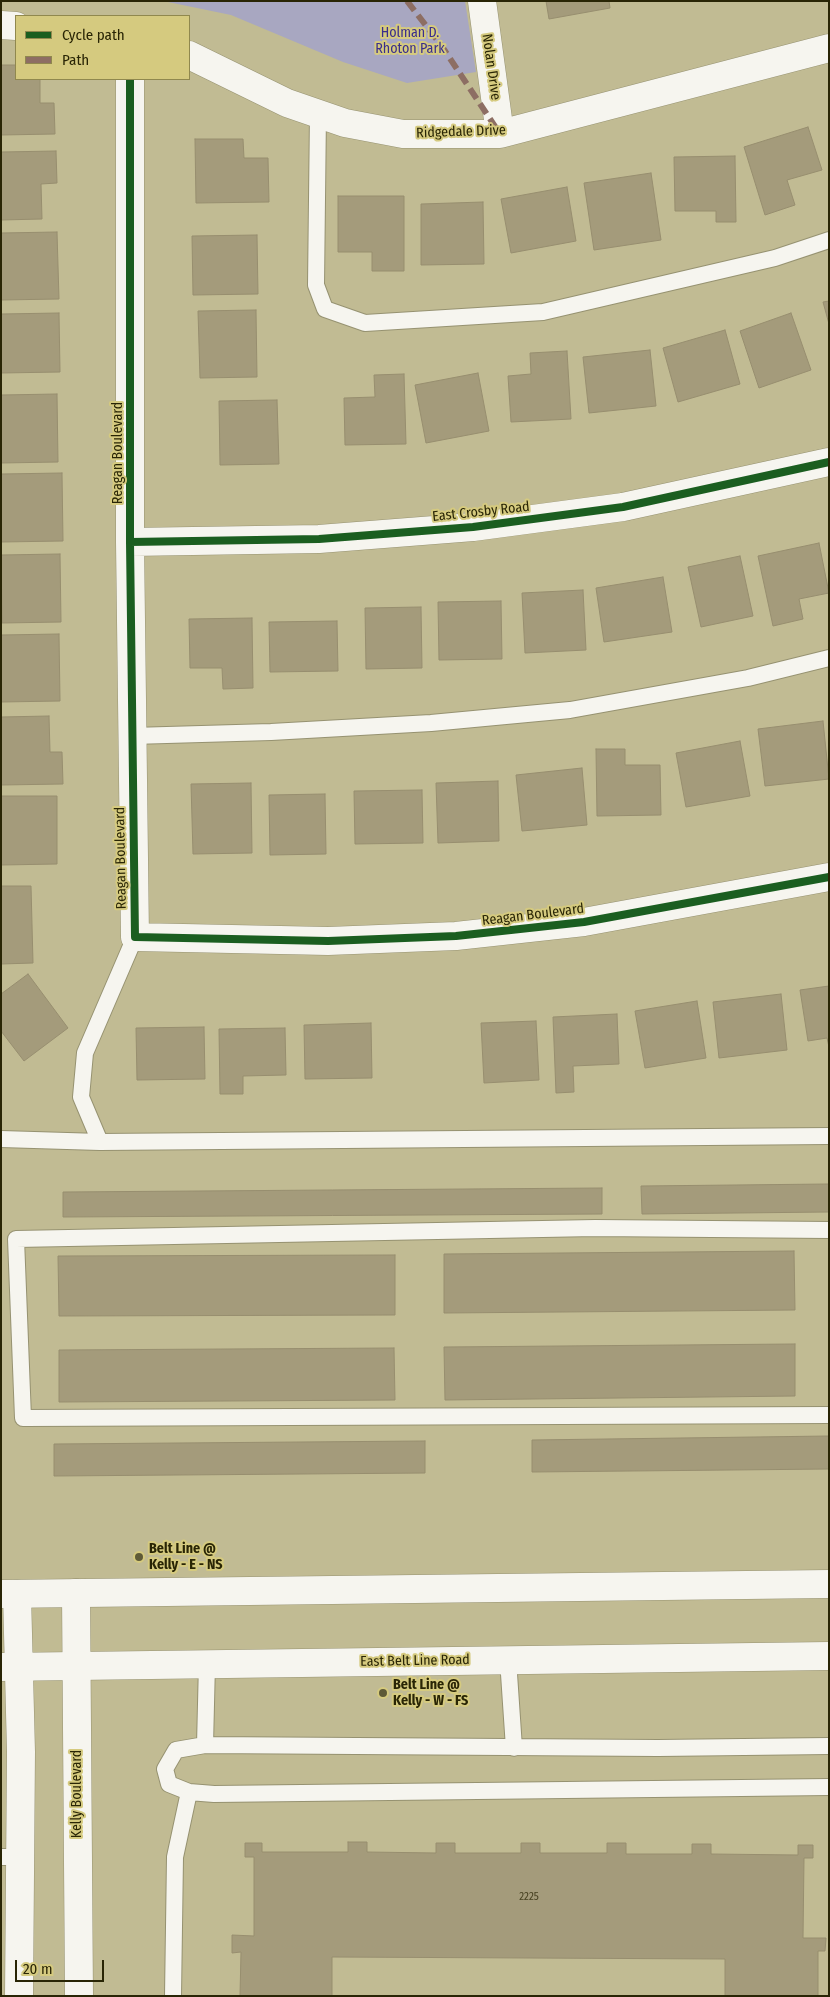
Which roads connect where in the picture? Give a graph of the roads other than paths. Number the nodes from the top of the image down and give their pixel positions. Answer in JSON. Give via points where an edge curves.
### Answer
{"nodes":[{"id":1,"x":482,"y":1,"type":"edge"},
{"id":2,"x":1,"y":26,"type":"edge"},
{"id":3,"x":15,"y":26,"type":"edge"},
{"id":4,"x":829,"y":48,"type":"edge"},
{"id":5,"x":190,"y":55,"type":"edge"},
{"id":6,"x":130,"y":80,"type":"edge"},
{"id":7,"x":318,"y":113,"type":"junction"},
{"id":8,"x":500,"y":134,"type":"junction"},
{"id":9,"x":829,"y":240,"type":"edge"},
{"id":10,"x":829,"y":462,"type":"edge"},
{"id":11,"x":130,"y":542,"type":"junction"},
{"id":12,"x":829,"y":658,"type":"edge"},
{"id":13,"x":132,"y":736,"type":"junction"},
{"id":14,"x":829,"y":877,"type":"edge"},
{"id":15,"x":135,"y":937,"type":"junction"},
{"id":16,"x":829,"y":1136,"type":"edge"},
{"id":17,"x":1,"y":1139,"type":"edge"},
{"id":18,"x":100,"y":1142,"type":"junction"},
{"id":19,"x":829,"y":1230,"type":"edge"},
{"id":20,"x":829,"y":1415,"type":"edge"},
{"id":21,"x":829,"y":1584,"type":"edge"},
{"id":22,"x":76,"y":1593,"type":"junction"},
{"id":23,"x":9,"y":1594,"type":"edge"},
{"id":24,"x":829,"y":1656,"type":"edge"},
{"id":25,"x":508,"y":1659,"type":"junction"},
{"id":26,"x":207,"y":1663,"type":"junction"},
{"id":27,"x":78,"y":1666,"type":"junction"},
{"id":28,"x":10,"y":1667,"type":"edge"},
{"id":29,"x":205,"y":1746,"type":"junction"},
{"id":30,"x":829,"y":1746,"type":"edge"},
{"id":31,"x":514,"y":1748,"type":"junction"},
{"id":32,"x":829,"y":1787,"type":"edge"},
{"id":33,"x":189,"y":1792,"type":"junction"},
{"id":34,"x":10,"y":1857,"type":"edge"},
{"id":35,"x":19,"y":1996,"type":"edge"},
{"id":36,"x":79,"y":1996,"type":"edge"},
{"id":37,"x":173,"y":1996,"type":"edge"}],
"edges":[{"from":1,"to":8,"type":"street","name":"Nolan Drive"},
{"from":2,"to":3,"type":"street"},
{"from":4,"to":8,"type":"street","name":"Ridgedale Drive"},
{"from":5,"to":7,"type":"street","name":"Ridgedale Drive","via":[[287,103]]},
{"from":6,"to":11,"type":"street","name":"Reagan Boulevard"},
{"from":7,"to":8,"type":"street","name":"Ridgedale Drive","via":[[345,123],[403,134]]},
{"from":7,"to":9,"type":"lane","via":[[316,285],[325,309],[365,324],[543,312],[775,258]]},
{"from":10,"to":11,"type":"street","name":"East Crosby Road","via":[[623,508],[473,527],[319,539]]},
{"from":11,"to":13,"type":"street","name":"Reagan Boulevard"},
{"from":12,"to":13,"type":"lane","via":[[748,678],[570,710],[431,723]]},
{"from":13,"to":15,"type":"street","name":"Reagan Boulevard"},
{"from":14,"to":15,"type":"street","name":"Reagan Boulevard","via":[[584,922],[456,936],[328,941]]},
{"from":15,"to":18,"type":"lane","via":[[85,1053],[81,1096]]},
{"from":16,"to":18,"type":"lane"},
{"from":17,"to":18,"type":"lane"},
{"from":19,"to":20,"type":"lane","via":[[595,1228],[16,1239],[23,1418]]},
{"from":21,"to":22,"type":"street"},
{"from":22,"to":23,"type":"street"},
{"from":22,"to":27,"type":"street","name":"Kelly Boulevard"},
{"from":23,"to":28,"type":"street"},
{"from":24,"to":25,"type":"street","name":"East Belt Line Road"},
{"from":25,"to":26,"type":"street","name":"East Belt Line Road"},
{"from":25,"to":31,"type":"lane"},
{"from":26,"to":27,"type":"street","name":"East Belt Line Road"},
{"from":26,"to":29,"type":"lane"},
{"from":27,"to":28,"type":"street","name":"East Belt Line Road"},
{"from":27,"to":36,"type":"street","name":"Kelly Boulevard"},
{"from":28,"to":34,"type":"street","via":[[21,1752]]},
{"from":29,"to":31,"type":"lane"},
{"from":29,"to":33,"type":"lane","via":[[176,1750],[165,1769],[169,1784]]},
{"from":30,"to":31,"type":"lane"},
{"from":32,"to":33,"type":"lane"},
{"from":33,"to":37,"type":"lane","via":[[174,1857]]},
{"from":34,"to":35,"type":"street"}]}
